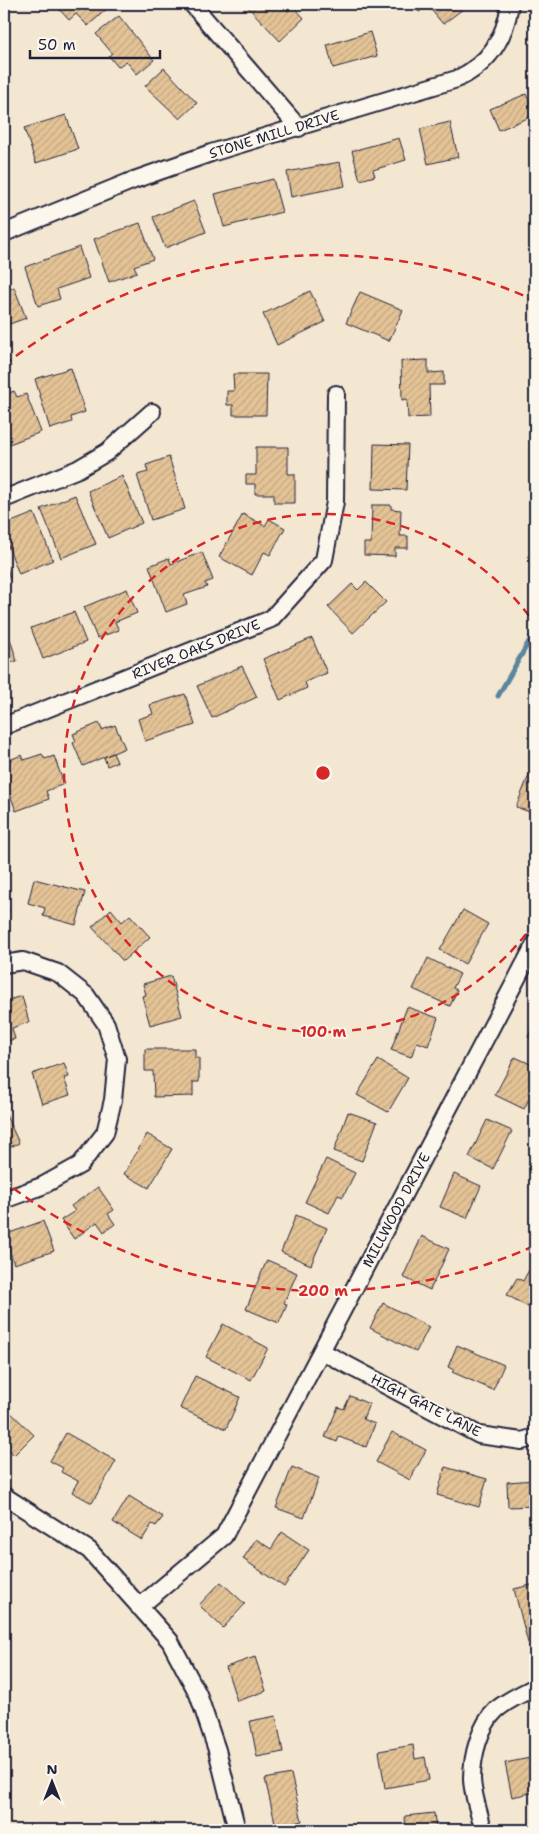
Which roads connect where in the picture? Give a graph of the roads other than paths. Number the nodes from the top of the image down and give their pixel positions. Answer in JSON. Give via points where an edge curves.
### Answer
{"nodes":[{"id":1,"x":192,"y":4,"type":"edge"},
{"id":2,"x":510,"y":4,"type":"edge"},
{"id":3,"x":300,"y":128,"type":"junction"},
{"id":4,"x":4,"y":233,"type":"edge"},
{"id":5,"x":336,"y":394,"type":"dead end"},
{"id":6,"x":152,"y":412,"type":"dead end"},
{"id":7,"x":4,"y":498,"type":"edge"},
{"id":8,"x":4,"y":726,"type":"edge"},
{"id":9,"x":535,"y":944,"type":"edge"},
{"id":10,"x":4,"y":964,"type":"edge"},
{"id":11,"x":4,"y":1200,"type":"edge"},
{"id":12,"x":322,"y":1351,"type":"junction"},
{"id":13,"x":535,"y":1437,"type":"edge"},
{"id":14,"x":4,"y":1496,"type":"edge"},
{"id":15,"x":139,"y":1607,"type":"junction"},
{"id":16,"x":535,"y":1687,"type":"edge"},
{"id":17,"x":237,"y":1830,"type":"edge"},
{"id":18,"x":483,"y":1830,"type":"edge"}],
"edges":[{"from":1,"to":3,"type":"street"},
{"from":2,"to":3,"type":"street","name":"STONE MILL DRIVE","via":[[501,38],[483,63],[470,73]]},
{"from":3,"to":4,"type":"street","name":"STONE MILL DRIVE","via":[[211,153],[134,180]]},
{"from":5,"to":8,"type":"street","name":"RIVER OAKS DRIVE","via":[[335,502],[324,560],[271,619]]},
{"from":6,"to":7,"type":"street","via":[[108,452],[78,469]]},
{"from":9,"to":12,"type":"street","name":"MILLWOOD DRIVE"},
{"from":10,"to":11,"type":"street","via":[[23,961],[58,973],[86,995],[106,1024],[117,1059],[114,1100],[105,1133],[80,1165],[42,1186]]},
{"from":12,"to":13,"type":"street","name":"HIGH GATE LANE","via":[[479,1435],[522,1441]]},
{"from":12,"to":15,"type":"street","name":"MILLWOOD DRIVE","via":[[224,1536]]},
{"from":14,"to":15,"type":"street","via":[[89,1550]]},
{"from":15,"to":17,"type":"street","via":[[170,1641],[198,1694],[217,1750]]},
{"from":16,"to":18,"type":"street","via":[[494,1711],[483,1728],[475,1752],[472,1778]]}]}
